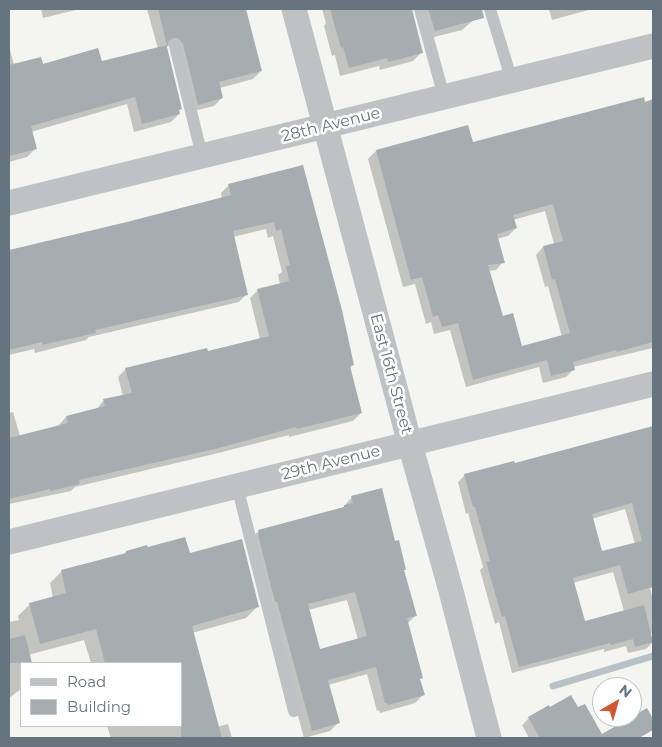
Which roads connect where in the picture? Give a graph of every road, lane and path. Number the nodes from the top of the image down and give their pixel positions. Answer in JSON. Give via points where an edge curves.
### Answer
{"nodes":[{"id":1,"x":294,"y":9,"type":"edge"},
{"id":2,"x":420,"y":9,"type":"edge"},
{"id":3,"x":490,"y":9,"type":"edge"},
{"id":4,"x":175,"y":46,"type":"dead end"},
{"id":5,"x":653,"y":46,"type":"edge"},
{"id":6,"x":512,"y":80,"type":"junction"},
{"id":7,"x":444,"y":97,"type":"junction"},
{"id":8,"x":326,"y":126,"type":"junction"},
{"id":9,"x":202,"y":156,"type":"junction"},
{"id":10,"x":9,"y":203,"type":"edge"},
{"id":11,"x":653,"y":384,"type":"edge"},
{"id":12,"x":410,"y":444,"type":"junction"},
{"id":13,"x":237,"y":486,"type":"junction"},
{"id":14,"x":9,"y":542,"type":"edge"},
{"id":15,"x":294,"y":711,"type":"dead end"},
{"id":16,"x":489,"y":738,"type":"edge"}],
"edges":[{"from":1,"to":8,"type":"street","name":"East 16th Street"},
{"from":2,"to":7,"type":"lane"},
{"from":3,"to":6,"type":"lane"},
{"from":4,"to":9,"type":"lane"},
{"from":5,"to":6,"type":"street","name":"28th Avenue"},
{"from":6,"to":7,"type":"street","name":"28th Avenue"},
{"from":7,"to":8,"type":"street","name":"28th Avenue"},
{"from":8,"to":9,"type":"street","name":"28th Avenue"},
{"from":8,"to":12,"type":"street","name":"East 16th Street"},
{"from":9,"to":10,"type":"street","name":"28th Avenue"},
{"from":11,"to":12,"type":"street","name":"29th Avenue"},
{"from":12,"to":13,"type":"street","name":"29th Avenue"},
{"from":12,"to":16,"type":"street","name":"East 16th Street"},
{"from":13,"to":14,"type":"street","name":"29th Avenue"},
{"from":13,"to":15,"type":"lane"}]}
